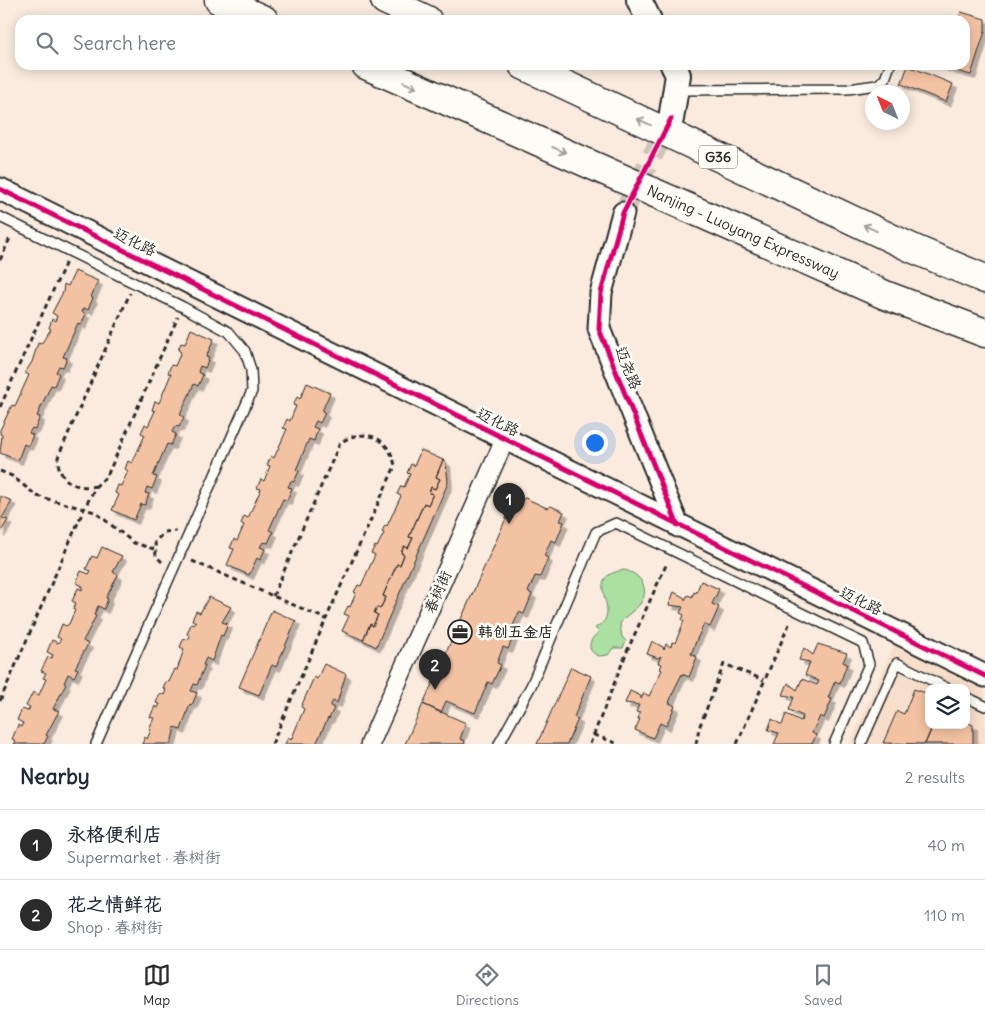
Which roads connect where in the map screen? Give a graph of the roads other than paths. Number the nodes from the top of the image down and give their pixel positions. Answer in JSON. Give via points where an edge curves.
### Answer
{"nodes":[{"id":1,"x":219,"y":0,"type":"edge"},
{"id":2,"x":385,"y":0,"type":"edge"},
{"id":3,"x":639,"y":0,"type":"edge"},
{"id":4,"x":253,"y":15,"type":"edge"},
{"id":5,"x":416,"y":15,"type":"edge"},
{"id":6,"x":646,"y":15,"type":"edge"},
{"id":7,"x":377,"y":70,"type":"edge"},
{"id":8,"x":534,"y":70,"type":"edge"},
{"id":9,"x":676,"y":70,"type":"edge"},
{"id":10,"x":888,"y":70,"type":"edge"},
{"id":11,"x":675,"y":90,"type":"junction"},
{"id":12,"x":671,"y":119,"type":"tunnel mouth"},
{"id":13,"x":0,"y":190,"type":"edge"},
{"id":14,"x":623,"y":213,"type":"tunnel mouth"},
{"id":15,"x":0,"y":217,"type":"edge"},
{"id":16,"x":985,"y":277,"type":"edge"},
{"id":17,"x":885,"y":295,"type":"junction"},
{"id":18,"x":985,"y":333,"type":"edge"},
{"id":19,"x":985,"y":346,"type":"edge"},
{"id":20,"x":505,"y":440,"type":"junction"},
{"id":21,"x":678,"y":526,"type":"junction"},
{"id":22,"x":985,"y":676,"type":"edge"},
{"id":23,"x":939,"y":684,"type":"edge"},
{"id":24,"x":970,"y":699,"type":"edge"},
{"id":25,"x":985,"y":706,"type":"edge"},
{"id":26,"x":96,"y":744,"type":"edge"},
{"id":27,"x":370,"y":744,"type":"edge"},
{"id":28,"x":499,"y":744,"type":"edge"},
{"id":29,"x":834,"y":744,"type":"edge"},
{"id":30,"x":861,"y":744,"type":"edge"}],
"edges":[{"from":1,"to":4,"type":"highway"},
{"from":2,"to":5,"type":"highway"},
{"from":3,"to":6,"type":"main road"},
{"from":7,"to":17,"type":"highway","name":"Nanjing - Luoyang Expressway","one_way":true},
{"from":16,"to":8,"type":"highway","number":"G36","one_way":true,"via":[[914,249]]},
{"from":9,"to":11,"type":"main road","via":[[678,75]]},
{"from":10,"to":11,"type":"lane","via":[[885,79],[877,85],[848,89]]},
{"from":11,"to":12,"type":"main road"},
{"from":13,"to":20,"type":"street","name":"迈化路"},
{"from":14,"to":21,"type":"street","name":"迈尧路","via":[[601,293],[599,329]]},
{"from":15,"to":26,"type":"lane","via":[[229,332],[246,351],[252,370],[252,391]]},
{"from":17,"to":18,"type":"highway","name":"Nanjing - Luoyang Expressway"},
{"from":17,"to":19,"type":"highway"},
{"from":20,"to":21,"type":"street","name":"迈化路"},
{"from":20,"to":27,"type":"street","name":"春树街"},
{"from":21,"to":22,"type":"street","name":"迈化路"},
{"from":23,"to":30,"type":"lane","via":[[897,664]]},
{"from":24,"to":25,"type":"lane"},
{"from":28,"to":29,"type":"lane","via":[[531,686],[596,532],[616,523],[863,643],[869,664]]}]}
